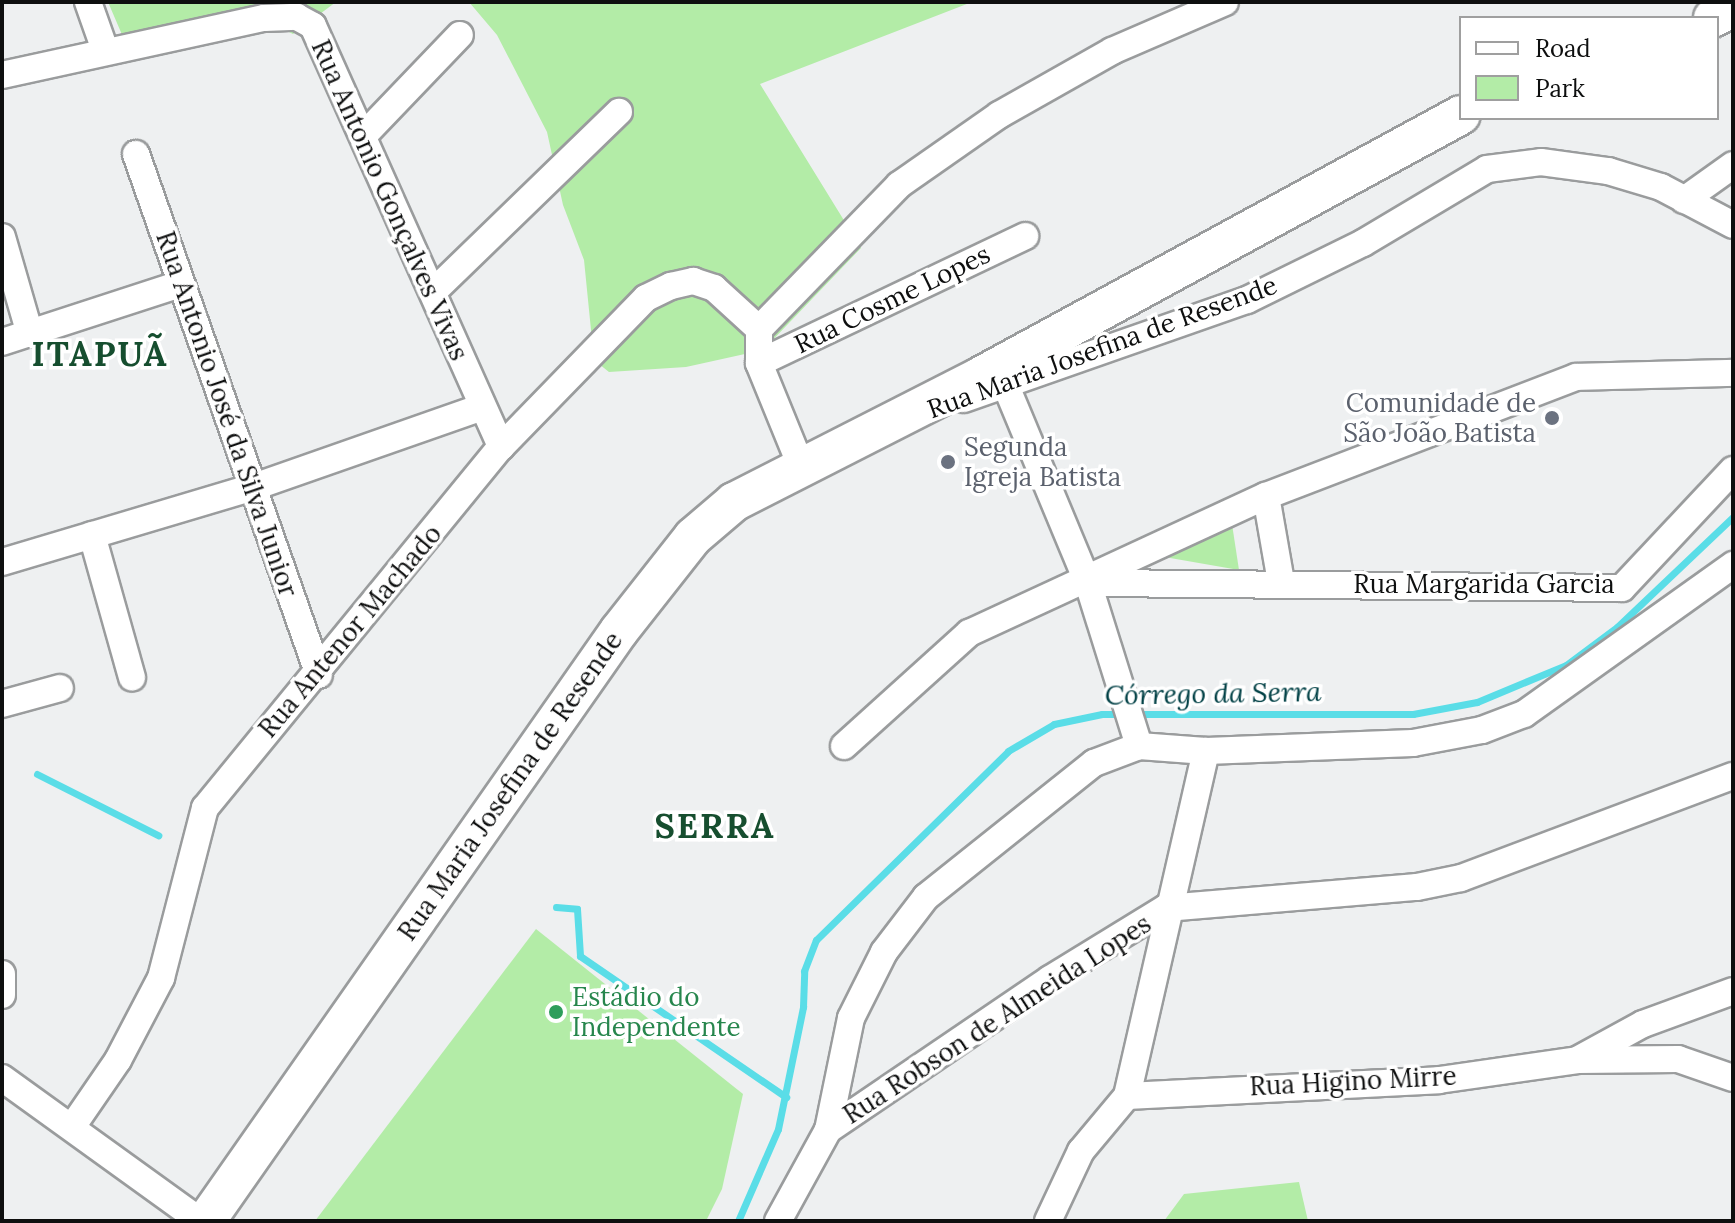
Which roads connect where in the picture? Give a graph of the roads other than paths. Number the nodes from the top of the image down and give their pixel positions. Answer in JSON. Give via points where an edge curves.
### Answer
{"nodes":[{"id":1,"x":88,"y":2,"type":"edge"},
{"id":2,"x":1225,"y":2,"type":"edge"},
{"id":3,"x":460,"y":35,"type":"dead end"},
{"id":4,"x":105,"y":50,"type":"junction"},
{"id":5,"x":2,"y":75,"type":"edge"},
{"id":6,"x":619,"y":112,"type":"dead end"},
{"id":7,"x":1459,"y":116,"type":"edge"},
{"id":8,"x":365,"y":134,"type":"junction"},
{"id":9,"x":136,"y":154,"type":"dead end"},
{"id":10,"x":1733,"y":165,"type":"edge"},
{"id":11,"x":1684,"y":200,"type":"junction"},
{"id":12,"x":1724,"y":221,"type":"edge"},
{"id":13,"x":1025,"y":236,"type":"dead end"},
{"id":14,"x":2,"y":237,"type":"edge"},
{"id":15,"x":181,"y":284,"type":"junction"},
{"id":16,"x":433,"y":292,"type":"junction"},
{"id":17,"x":759,"y":329,"type":"junction"},
{"id":18,"x":30,"y":334,"type":"junction"},
{"id":19,"x":2,"y":342,"type":"edge"},
{"id":20,"x":759,"y":363,"type":"junction"},
{"id":21,"x":1733,"y":373,"type":"edge"},
{"id":22,"x":993,"y":381,"type":"junction"},
{"id":23,"x":480,"y":408,"type":"junction"},
{"id":24,"x":501,"y":447,"type":"junction"},
{"id":25,"x":801,"y":466,"type":"junction"},
{"id":26,"x":1733,"y":470,"type":"edge"},
{"id":27,"x":251,"y":488,"type":"junction"},
{"id":28,"x":1266,"y":496,"type":"junction"},
{"id":29,"x":92,"y":535,"type":"junction"},
{"id":30,"x":2,"y":562,"type":"edge"},
{"id":31,"x":1733,"y":565,"type":"edge"},
{"id":32,"x":1281,"y":582,"type":"junction"},
{"id":33,"x":1088,"y":583,"type":"junction"},
{"id":34,"x":319,"y":675,"type":"junction"},
{"id":35,"x":132,"y":677,"type":"dead end"},
{"id":36,"x":60,"y":688,"type":"dead end"},
{"id":37,"x":2,"y":704,"type":"edge"},
{"id":38,"x":844,"y":746,"type":"dead end"},
{"id":39,"x":1139,"y":746,"type":"junction"},
{"id":40,"x":1206,"y":751,"type":"junction"},
{"id":41,"x":1733,"y":776,"type":"edge"},
{"id":42,"x":1166,"y":908,"type":"junction"},
{"id":43,"x":2,"y":974,"type":"edge"},
{"id":44,"x":1733,"y":991,"type":"edge"},
{"id":45,"x":2,"y":995,"type":"edge"},
{"id":46,"x":1578,"y":1060,"type":"junction"},
{"id":47,"x":2,"y":1078,"type":"edge"},
{"id":48,"x":1733,"y":1078,"type":"edge"},
{"id":49,"x":1127,"y":1096,"type":"junction"},
{"id":50,"x":72,"y":1127,"type":"junction"},
{"id":51,"x":828,"y":1130,"type":"junction"},
{"id":52,"x":203,"y":1221,"type":"edge"},
{"id":53,"x":778,"y":1221,"type":"edge"},
{"id":54,"x":1048,"y":1221,"type":"edge"}],
"edges":[{"from":1,"to":4,"type":"street"},
{"from":2,"to":17,"type":"street","via":[[1112,51],[899,185]]},
{"from":3,"to":8,"type":"street"},
{"from":4,"to":5,"type":"street","name":"Rua Antonio Gonçalves Vivas"},
{"from":4,"to":8,"type":"street","name":"Rua Antonio Gonçalves Vivas","via":[[297,17],[313,26]]},
{"from":6,"to":16,"type":"street"},
{"from":7,"to":22,"type":"main road"},
{"from":8,"to":16,"type":"street","name":"Rua Antonio Gonçalves Vivas"},
{"from":9,"to":15,"type":"street","name":"Rua Antonio José da Silva Junior"},
{"from":10,"to":11,"type":"street"},
{"from":11,"to":12,"type":"street","name":"Rua Maria Josefina de Resende"},
{"from":11,"to":22,"type":"street","name":"Rua Maria Josefina de Resende","via":[[1608,171],[1541,162],[1487,169],[1363,243],[1247,300]]},
{"from":13,"to":20,"type":"street","name":"Rua Cosme Lopes"},
{"from":14,"to":18,"type":"street"},
{"from":15,"to":18,"type":"street"},
{"from":15,"to":27,"type":"street","name":"Rua Antonio José da Silva Junior"},
{"from":16,"to":23,"type":"street","name":"Rua Antonio Gonçalves Vivas"},
{"from":17,"to":20,"type":"street"},
{"from":17,"to":24,"type":"street","name":"Rua Antenor Machado","via":[[714,288],[693,281],[671,286],[636,309]]},
{"from":18,"to":19,"type":"street"},
{"from":20,"to":25,"type":"street"},
{"from":21,"to":28,"type":"street","via":[[1576,377]]},
{"from":22,"to":25,"type":"main road","name":"Rua Maria Josefina de Resende","via":[[883,425]]},
{"from":22,"to":33,"type":"street"},
{"from":23,"to":24,"type":"street","name":"Rua Antonio Gonçalves Vivas"},
{"from":23,"to":27,"type":"street"},
{"from":24,"to":34,"type":"street","name":"Rua Antenor Machado"},
{"from":25,"to":52,"type":"main road","name":"Rua Maria Josefina de Resende","via":[[734,502],[660,578]]},
{"from":26,"to":32,"type":"street","name":"Rua Margarida Garcia","via":[[1622,588]]},
{"from":27,"to":29,"type":"street"},
{"from":27,"to":34,"type":"street","name":"Rua Antonio José da Silva Junior"},
{"from":28,"to":32,"type":"street"},
{"from":28,"to":33,"type":"street"},
{"from":29,"to":30,"type":"street"},
{"from":29,"to":35,"type":"street"},
{"from":31,"to":40,"type":"street","via":[[1547,699],[1482,730],[1413,743]]},
{"from":32,"to":33,"type":"street","name":"Rua Margarida Garcia"},
{"from":33,"to":38,"type":"street","via":[[969,633]]},
{"from":33,"to":39,"type":"street"},
{"from":34,"to":50,"type":"street","name":"Rua Antenor Machado","via":[[205,808],[161,978],[118,1060]]},
{"from":36,"to":37,"type":"street"},
{"from":39,"to":40,"type":"street"},
{"from":39,"to":51,"type":"street","via":[[1094,763],[926,897],[884,952],[851,1018]]},
{"from":40,"to":42,"type":"street"},
{"from":41,"to":42,"type":"street","via":[[1461,878],[1417,887]]},
{"from":42,"to":49,"type":"street"},
{"from":42,"to":51,"type":"street","name":"Rua Robson de Almeida Lopes","via":[[1050,979]]},
{"from":43,"to":45,"type":"street"},
{"from":44,"to":46,"type":"street","name":"Rua Higino Mirre","via":[[1643,1024]]},
{"from":46,"to":48,"type":"street","name":"Rua Higino Mirre","via":[[1678,1059]]},
{"from":46,"to":49,"type":"street","name":"Rua Higino Mirre","via":[[1439,1080]]},
{"from":47,"to":50,"type":"street"},
{"from":49,"to":54,"type":"street","via":[[1081,1151]]},
{"from":50,"to":52,"type":"street"},
{"from":51,"to":53,"type":"street"}]}
